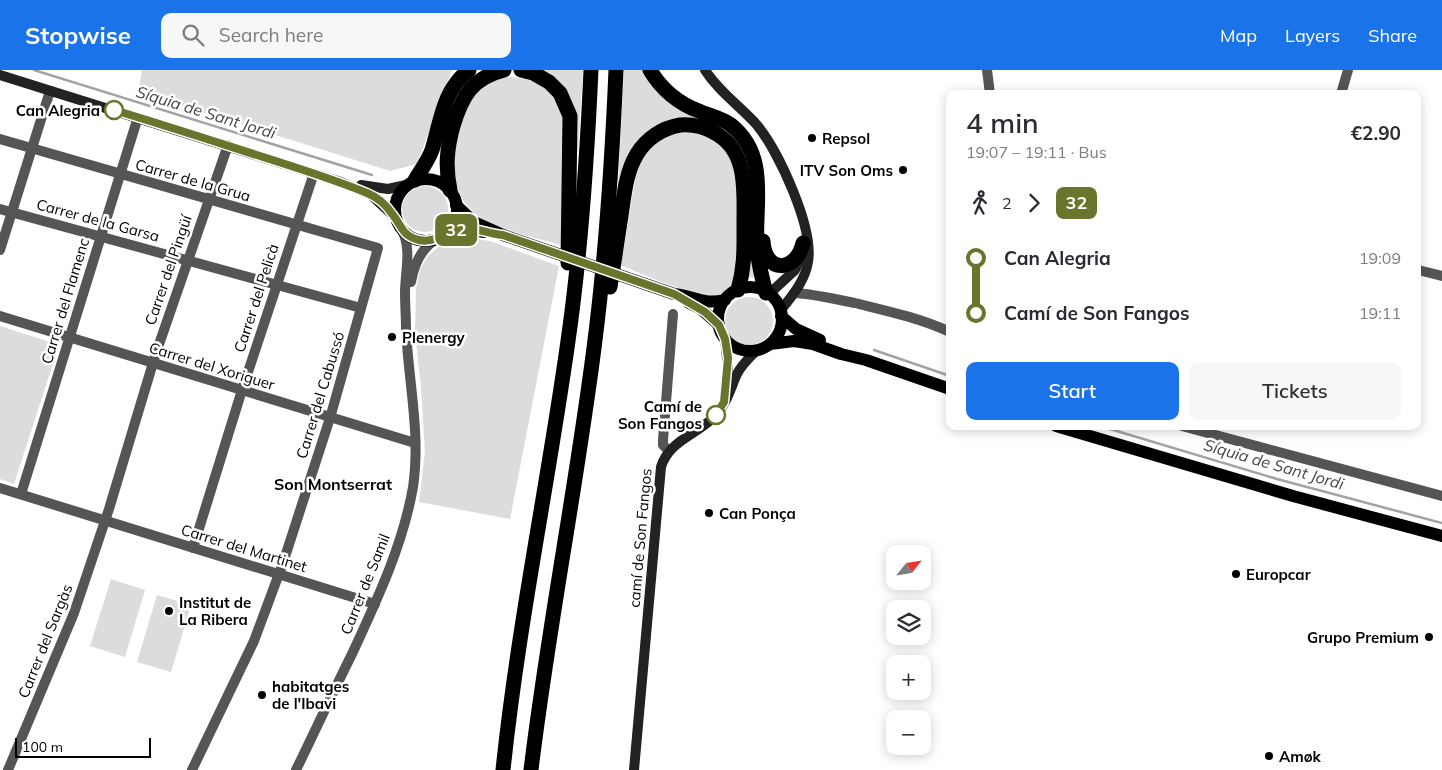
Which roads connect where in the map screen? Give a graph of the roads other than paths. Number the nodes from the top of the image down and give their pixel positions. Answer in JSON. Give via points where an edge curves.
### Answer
{"nodes":[{"id":1,"x":468,"y":70,"type":"edge"},
{"id":2,"x":504,"y":70,"type":"edge"},
{"id":3,"x":521,"y":70,"type":"edge"},
{"id":4,"x":591,"y":70,"type":"edge"},
{"id":5,"x":616,"y":70,"type":"edge"},
{"id":6,"x":650,"y":70,"type":"edge"},
{"id":7,"x":705,"y":70,"type":"edge"},
{"id":8,"x":987,"y":70,"type":"edge"},
{"id":9,"x":1348,"y":70,"type":"edge"},
{"id":10,"x":0,"y":75,"type":"edge"},
{"id":11,"x":990,"y":90,"type":"edge"},
{"id":12,"x":1342,"y":90,"type":"edge"},
{"id":13,"x":50,"y":91,"type":"junction"},
{"id":14,"x":138,"y":117,"type":"junction"},
{"id":15,"x":0,"y":139,"type":"edge"},
{"id":16,"x":228,"y":145,"type":"junction"},
{"id":17,"x":32,"y":148,"type":"junction"},
{"id":18,"x":314,"y":173,"type":"junction"},
{"id":19,"x":121,"y":175,"type":"junction"},
{"id":20,"x":340,"y":182,"type":"junction"},
{"id":21,"x":410,"y":182,"type":"junction"},
{"id":22,"x":450,"y":190,"type":"junction"},
{"id":23,"x":208,"y":199,"type":"junction"},
{"id":24,"x":798,"y":204,"type":"junction"},
{"id":25,"x":456,"y":205,"type":"junction"},
{"id":26,"x":0,"y":209,"type":"edge"},
{"id":27,"x":12,"y":212,"type":"junction"},
{"id":28,"x":757,"y":215,"type":"junction"},
{"id":29,"x":395,"y":217,"type":"junction"},
{"id":30,"x":297,"y":224,"type":"junction"},
{"id":31,"x":402,"y":230,"type":"junction"},
{"id":32,"x":503,"y":235,"type":"junction"},
{"id":33,"x":100,"y":236,"type":"junction"},
{"id":34,"x":441,"y":236,"type":"junction"},
{"id":35,"x":803,"y":243,"type":"junction"},
{"id":36,"x":378,"y":248,"type":"joint"},
{"id":37,"x":0,"y":250,"type":"edge"},
{"id":38,"x":187,"y":260,"type":"junction"},
{"id":39,"x":1421,"y":271,"type":"edge"},
{"id":40,"x":1442,"y":276,"type":"edge"},
{"id":41,"x":277,"y":284,"type":"junction"},
{"id":42,"x":738,"y":290,"type":"junction"},
{"id":43,"x":768,"y":293,"type":"junction"},
{"id":44,"x":794,"y":293,"type":"junction"},
{"id":45,"x":674,"y":294,"type":"junction"},
{"id":46,"x":725,"y":300,"type":"junction"},
{"id":47,"x":361,"y":308,"type":"junction"},
{"id":48,"x":406,"y":308,"type":"junction"},
{"id":49,"x":781,"y":313,"type":"junction"},
{"id":50,"x":673,"y":314,"type":"dead end"},
{"id":51,"x":0,"y":316,"type":"edge"},
{"id":52,"x":719,"y":325,"type":"junction"},
{"id":53,"x":946,"y":330,"type":"edge"},
{"id":54,"x":70,"y":338,"type":"junction"},
{"id":55,"x":569,"y":339,"type":"junction"},
{"id":56,"x":725,"y":339,"type":"junction"},
{"id":57,"x":770,"y":344,"type":"junction"},
{"id":58,"x":595,"y":346,"type":"junction"},
{"id":59,"x":757,"y":350,"type":"junction"},
{"id":60,"x":866,"y":360,"type":"junction"},
{"id":61,"x":153,"y":363,"type":"junction"},
{"id":62,"x":946,"y":389,"type":"edge"},
{"id":63,"x":242,"y":390,"type":"junction"},
{"id":64,"x":724,"y":402,"type":"junction"},
{"id":65,"x":330,"y":418,"type":"junction"},
{"id":66,"x":1070,"y":430,"type":"edge"},
{"id":67,"x":1197,"y":430,"type":"edge"},
{"id":68,"x":415,"y":443,"type":"junction"},
{"id":69,"x":669,"y":451,"type":"junction"},
{"id":70,"x":0,"y":488,"type":"edge"},
{"id":71,"x":21,"y":494,"type":"junction"},
{"id":72,"x":1442,"y":496,"type":"edge"},
{"id":73,"x":105,"y":520,"type":"junction"},
{"id":74,"x":1442,"y":536,"type":"edge"},
{"id":75,"x":193,"y":548,"type":"junction"},
{"id":76,"x":279,"y":574,"type":"junction"},
{"id":77,"x":375,"y":604,"type":"junction"},
{"id":78,"x":8,"y":770,"type":"edge"},
{"id":79,"x":192,"y":770,"type":"edge"},
{"id":80,"x":296,"y":770,"type":"edge"},
{"id":81,"x":503,"y":770,"type":"edge"},
{"id":82,"x":532,"y":770,"type":"edge"},
{"id":83,"x":634,"y":770,"type":"edge"}],
"edges":[{"from":1,"to":21,"type":"highway","via":[[448,95],[432,150],[425,165]]},
{"from":2,"to":22,"type":"highway","via":[[475,84],[460,105],[447,155]]},
{"from":3,"to":55,"type":"highway","via":[[549,82],[565,101],[570,116],[569,249],[564,315]]},
{"from":4,"to":55,"type":"highway","via":[[582,213]]},
{"from":5,"to":58,"type":"highway","via":[[608,210]]},
{"from":6,"to":28,"type":"highway","via":[[672,96],[730,124],[744,139],[757,169]]},
{"from":7,"to":24,"type":"street","via":[[766,138],[784,169]]},
{"from":8,"to":11,"type":"street"},
{"from":9,"to":12,"type":"street"},
{"from":10,"to":13,"type":"street"},
{"from":13,"to":14,"type":"street"},
{"from":13,"to":17,"type":"street"},
{"from":14,"to":16,"type":"street"},
{"from":14,"to":19,"type":"street","name":"Carrer del Flamenc"},
{"from":15,"to":17,"type":"street","name":"Carrer de la Grua"},
{"from":16,"to":18,"type":"street"},
{"from":16,"to":23,"type":"street","name":"Carrer del Pingüí"},
{"from":17,"to":19,"type":"street","name":"Carrer de la Grua"},
{"from":17,"to":27,"type":"street"},
{"from":18,"to":20,"type":"street"},
{"from":18,"to":30,"type":"street","name":"Carrer del Pelicà"},
{"from":19,"to":23,"type":"street","name":"Carrer de la Grua"},
{"from":19,"to":33,"type":"street","name":"Carrer del Flamenc"},
{"from":20,"to":21,"type":"street","via":[[380,190]]},
{"from":20,"to":29,"type":"street","via":[[374,197]]},
{"from":21,"to":22,"type":"main road","via":[[424,178],[434,180]]},
{"from":21,"to":29,"type":"main road","via":[[399,192]]},
{"from":22,"to":25,"type":"main road"},
{"from":23,"to":30,"type":"street","name":"Carrer de la Grua"},
{"from":23,"to":38,"type":"street","name":"Carrer del Pingüí"},
{"from":24,"to":35,"type":"street"},
{"from":24,"to":44,"type":"street","via":[[810,248],[806,271]]},
{"from":25,"to":32,"type":"main road","via":[[474,222]]},
{"from":25,"to":34,"type":"main road","via":[[455,221]]},
{"from":26,"to":27,"type":"street","name":"Carrer de la Garsa"},
{"from":27,"to":33,"type":"street","name":"Carrer de la Garsa"},
{"from":27,"to":37,"type":"street"},
{"from":28,"to":35,"type":"highway","via":[[763,229],[765,252],[775,264],[782,266],[793,262]]},
{"from":28,"to":43,"type":"highway","via":[[758,259]]},
{"from":29,"to":31,"type":"main road"},
{"from":30,"to":36,"type":"street","name":"Carrer de la Grua"},
{"from":30,"to":41,"type":"street","name":"Carrer del Pelicà"},
{"from":31,"to":34,"type":"main road","via":[[420,240]]},
{"from":31,"to":48,"type":"street","name":"Carrer de Samil","via":[[407,254]]},
{"from":32,"to":34,"type":"main road","via":[[464,228]]},
{"from":32,"to":45,"type":"main road"},
{"from":33,"to":38,"type":"street","name":"Carrer de la Garsa"},
{"from":33,"to":54,"type":"street","name":"Carrer del Flamenc"},
{"from":34,"to":48,"type":"street","name":"Carrer de Samil","via":[[426,246],[419,257]]},
{"from":35,"to":43,"type":"street","via":[[798,265]]},
{"from":36,"to":47,"type":"street","name":"Carrer del Cabussó"},
{"from":38,"to":41,"type":"street","name":"Carrer de la Garsa"},
{"from":38,"to":61,"type":"street","name":"Carrer del Pingüí"},
{"from":39,"to":40,"type":"street"},
{"from":41,"to":47,"type":"street","name":"Carrer de la Garsa"},
{"from":41,"to":63,"type":"street","name":"Carrer del Pelicà"},
{"from":42,"to":43,"type":"main road","via":[[754,288]]},
{"from":42,"to":46,"type":"main road"},
{"from":42,"to":58,"type":"highway","via":[[744,260],[744,190],[739,159],[723,138],[706,129],[689,125],[668,128],[641,148],[630,171],[604,325]]},
{"from":43,"to":49,"type":"main road"},
{"from":44,"to":49,"type":"street"},
{"from":44,"to":53,"type":"street","via":[[882,310]]},
{"from":45,"to":46,"type":"main road","via":[[706,302]]},
{"from":45,"to":52,"type":"main road","via":[[701,309]]},
{"from":46,"to":52,"type":"main road","via":[[720,309]]},
{"from":47,"to":65,"type":"street","name":"Carrer del Cabussó"},
{"from":48,"to":68,"type":"street","name":"Carrer de Samil"},
{"from":49,"to":57,"type":"main road","via":[[779,331]]},
{"from":49,"to":60,"type":"main road","via":[[800,331]]},
{"from":50,"to":69,"type":"street","via":[[663,440]]},
{"from":51,"to":54,"type":"street","name":"Carrer del Xoriguer"},
{"from":52,"to":56,"type":"main road"},
{"from":54,"to":61,"type":"street","name":"Carrer del Xoriguer"},
{"from":54,"to":71,"type":"street","name":"Carrer del Flamenc"},
{"from":55,"to":81,"type":"highway","via":[[517,658]]},
{"from":56,"to":59,"type":"main road","via":[[737,348]]},
{"from":56,"to":64,"type":"street","via":[[728,367]]},
{"from":57,"to":59,"type":"main road"},
{"from":57,"to":60,"type":"main road","via":[[802,342]]},
{"from":58,"to":82,"type":"highway"},
{"from":59,"to":64,"type":"street","via":[[738,372]]},
{"from":60,"to":62,"type":"main road"},
{"from":61,"to":63,"type":"street","name":"Carrer del Xoriguer"},
{"from":61,"to":73,"type":"street","name":"Carrer del Pingüí"},
{"from":63,"to":65,"type":"street","name":"Carrer del Xoriguer"},
{"from":63,"to":75,"type":"street","name":"Carrer del Pelicà"},
{"from":64,"to":69,"type":"street","via":[[712,419]]},
{"from":65,"to":68,"type":"street","name":"Carrer del Xoriguer"},
{"from":65,"to":76,"type":"street","name":"Carrer del Cabussó"},
{"from":66,"to":74,"type":"main road"},
{"from":67,"to":72,"type":"street"},
{"from":68,"to":77,"type":"street","name":"Carrer de Samil","via":[[413,486],[399,545]]},
{"from":69,"to":83,"type":"street","name":"camí de Son Fangos","via":[[662,462],[660,477]]},
{"from":70,"to":71,"type":"street"},
{"from":71,"to":73,"type":"street"},
{"from":73,"to":75,"type":"street","name":"Carrer del Martinet"},
{"from":73,"to":78,"type":"street","name":"Carrer del Sargàs","via":[[74,613]]},
{"from":75,"to":76,"type":"street","name":"Carrer del Martinet"},
{"from":76,"to":77,"type":"street","name":"Carrer del Martinet"},
{"from":76,"to":79,"type":"street","name":"Carrer del Cabussó","via":[[254,641]]},
{"from":77,"to":80,"type":"street","name":"Carrer de Samil"}]}
